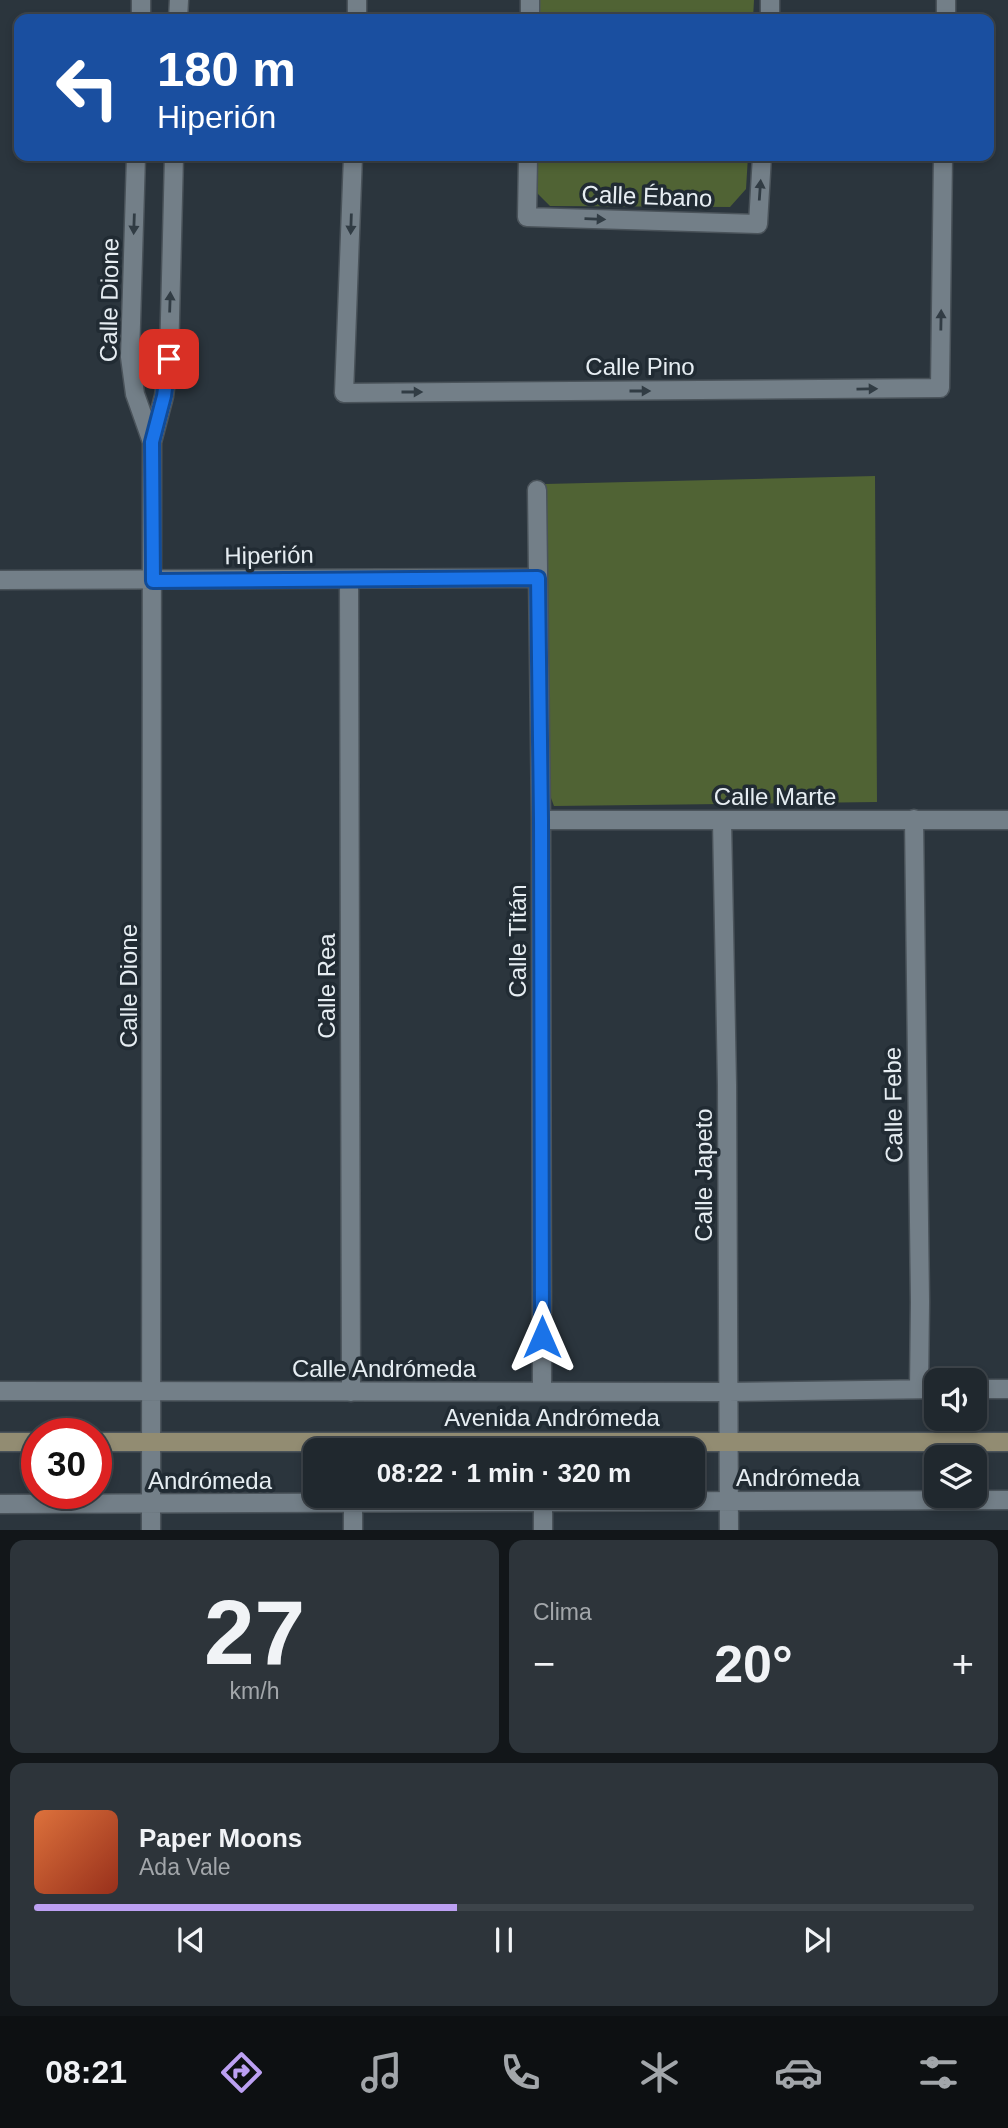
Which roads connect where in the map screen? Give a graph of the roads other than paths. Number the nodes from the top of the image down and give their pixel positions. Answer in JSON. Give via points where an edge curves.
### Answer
{"nodes":[{"id":1,"x":136,"y":161,"type":"edge"},
{"id":2,"x":174,"y":161,"type":"edge"},
{"id":3,"x":353,"y":161,"type":"edge"},
{"id":4,"x":528,"y":161,"type":"edge"},
{"id":5,"x":762,"y":161,"type":"edge"},
{"id":6,"x":943,"y":161,"type":"edge"},
{"id":7,"x":152,"y":442,"type":"junction"},
{"id":8,"x":537,"y":490,"type":"dead end"},
{"id":9,"x":538,"y":578,"type":"junction"},
{"id":10,"x":349,"y":579,"type":"junction"},
{"id":11,"x":0,"y":580,"type":"edge"},
{"id":12,"x":153,"y":581,"type":"junction"},
{"id":13,"x":914,"y":819,"type":"junction"},
{"id":14,"x":541,"y":820,"type":"junction"},
{"id":15,"x":1008,"y":820,"type":"edge"},
{"id":16,"x":722,"y":821,"type":"junction"},
{"id":17,"x":925,"y":1368,"type":"edge"},
{"id":18,"x":924,"y":1389,"type":"edge"},
{"id":19,"x":987,"y":1389,"type":"edge"},
{"id":20,"x":1008,"y":1389,"type":"edge"},
{"id":21,"x":0,"y":1391,"type":"edge"},
{"id":22,"x":153,"y":1392,"type":"junction"},
{"id":23,"x":351,"y":1392,"type":"junction"},
{"id":24,"x":542,"y":1392,"type":"junction"},
{"id":25,"x":729,"y":1392,"type":"junction"},
{"id":26,"x":729,"y":1441,"type":"junction"},
{"id":27,"x":0,"y":1442,"type":"edge"},
{"id":28,"x":21,"y":1442,"type":"edge"},
{"id":29,"x":112,"y":1442,"type":"edge"},
{"id":30,"x":152,"y":1442,"type":"junction"},
{"id":31,"x":1008,"y":1442,"type":"edge"},
{"id":32,"x":1008,"y":1500,"type":"edge"},
{"id":33,"x":705,"y":1502,"type":"edge"},
{"id":34,"x":729,"y":1502,"type":"junction"},
{"id":35,"x":0,"y":1504,"type":"edge"},
{"id":36,"x":151,"y":1504,"type":"junction"},
{"id":37,"x":303,"y":1504,"type":"edge"},
{"id":38,"x":354,"y":1508,"type":"edge"},
{"id":39,"x":543,"y":1508,"type":"edge"},
{"id":40,"x":151,"y":1530,"type":"edge"},
{"id":41,"x":353,"y":1530,"type":"edge"},
{"id":42,"x":543,"y":1530,"type":"edge"},
{"id":43,"x":729,"y":1530,"type":"edge"}],
"edges":[{"from":1,"to":7,"type":"street","name":"Calle Dione","one_way":true,"via":[[130,357],[135,394]]},
{"from":7,"to":2,"type":"street","name":"Calle Dione","one_way":true,"via":[[169,359]]},
{"from":3,"to":6,"type":"street","name":"Calle Pino","one_way":true,"via":[[344,393],[940,388]]},
{"from":4,"to":5,"type":"street","name":"Calle Ébano","one_way":true,"via":[[527,217],[758,224]]},
{"from":7,"to":12,"type":"street","name":"Calle Dione"},
{"from":8,"to":9,"type":"street","name":"Calle Titán"},
{"from":9,"to":10,"type":"street","name":"Hiperión"},
{"from":9,"to":14,"type":"street","name":"Calle Titán"},
{"from":10,"to":12,"type":"street","name":"Hiperión"},
{"from":10,"to":23,"type":"street","name":"Calle Rea"},
{"from":11,"to":12,"type":"street","name":"Hiperión"},
{"from":12,"to":22,"type":"street","name":"Calle Dione"},
{"from":13,"to":15,"type":"street","name":"Calle Marte"},
{"from":13,"to":16,"type":"street","name":"Calle Marte"},
{"from":13,"to":17,"type":"street","name":"Calle Febe","via":[[920,1302]]},
{"from":14,"to":16,"type":"street","name":"Calle Marte"},
{"from":14,"to":24,"type":"street","name":"Calle Titán"},
{"from":16,"to":25,"type":"street","name":"Calle Japeto"},
{"from":18,"to":25,"type":"street","name":"Calle Andrómeda"},
{"from":19,"to":20,"type":"street"},
{"from":21,"to":22,"type":"street","name":"Calle Andrómeda"},
{"from":22,"to":23,"type":"street","name":"Calle Andrómeda"},
{"from":22,"to":30,"type":"street","name":"Calle Dione"},
{"from":23,"to":24,"type":"street","name":"Calle Andrómeda"},
{"from":24,"to":25,"type":"street","name":"Calle Andrómeda"},
{"from":25,"to":26,"type":"street","name":"Calle Japeto"},
{"from":26,"to":30,"type":"street","name":"Avenida Andrómeda"},
{"from":26,"to":31,"type":"street","name":"Avenida Andrómeda"},
{"from":26,"to":34,"type":"street","name":"Calle Japeto"},
{"from":27,"to":28,"type":"street"},
{"from":29,"to":30,"type":"street","name":"Avenida Andrómeda"},
{"from":30,"to":36,"type":"street","name":"Calle Dione"},
{"from":32,"to":34,"type":"street","name":"Andrómeda"},
{"from":33,"to":34,"type":"street","name":"Andrómeda"},
{"from":34,"to":43,"type":"street","name":"Calle Japeto"},
{"from":35,"to":36,"type":"street","name":"Andrómeda"},
{"from":36,"to":37,"type":"street","name":"Andrómeda"},
{"from":36,"to":40,"type":"street","name":"Calle Dione"},
{"from":38,"to":41,"type":"street"},
{"from":39,"to":42,"type":"street"}]}
